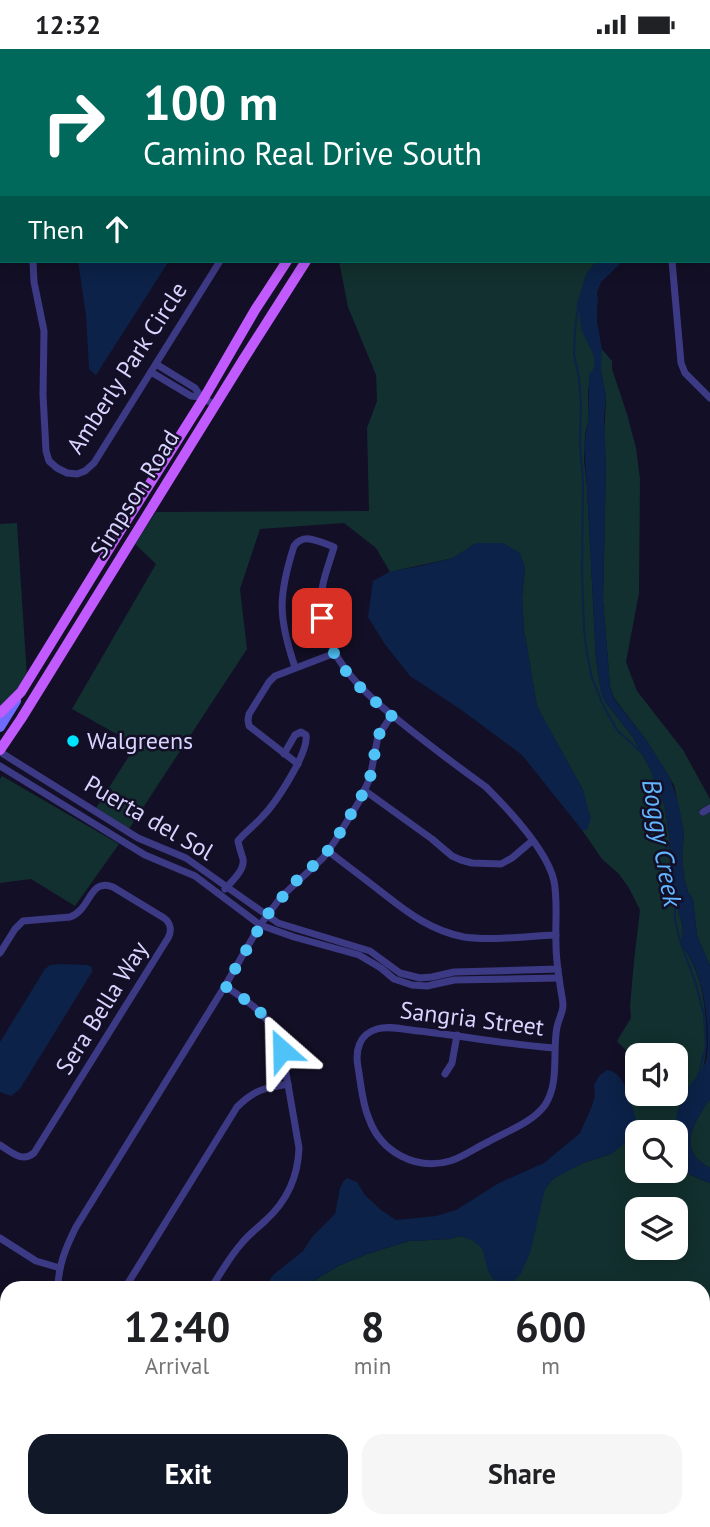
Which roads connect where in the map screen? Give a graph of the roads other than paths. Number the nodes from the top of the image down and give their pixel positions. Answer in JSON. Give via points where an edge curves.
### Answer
{"nodes":[{"id":1,"x":33,"y":263,"type":"edge"},
{"id":2,"x":219,"y":263,"type":"edge"},
{"id":3,"x":286,"y":263,"type":"edge"},
{"id":4,"x":305,"y":263,"type":"edge"},
{"id":5,"x":673,"y":263,"type":"edge"},
{"id":6,"x":156,"y":364,"type":"junction"},
{"id":7,"x":151,"y":372,"type":"junction"},
{"id":8,"x":203,"y":397,"type":"junction"},
{"id":9,"x":710,"y":398,"type":"edge"},
{"id":10,"x":215,"y":405,"type":"junction"},
{"id":11,"x":143,"y":496,"type":"junction"},
{"id":12,"x":126,"y":549,"type":"junction"},
{"id":13,"x":335,"y":653,"type":"junction"},
{"id":14,"x":295,"y":667,"type":"junction"},
{"id":15,"x":22,"y":692,"type":"junction"},
{"id":16,"x":0,"y":713,"type":"edge"},
{"id":17,"x":392,"y":715,"type":"junction"},
{"id":18,"x":0,"y":727,"type":"edge"},
{"id":19,"x":0,"y":751,"type":"edge"},
{"id":20,"x":285,"y":754,"type":"junction"},
{"id":21,"x":298,"y":764,"type":"junction"},
{"id":22,"x":0,"y":766,"type":"edge"},
{"id":23,"x":365,"y":790,"type":"junction"},
{"id":24,"x":533,"y":841,"type":"junction"},
{"id":25,"x":157,"y":846,"type":"junction"},
{"id":26,"x":328,"y":851,"type":"junction"},
{"id":27,"x":152,"y":858,"type":"junction"},
{"id":28,"x":227,"y":887,"type":"junction"},
{"id":29,"x":219,"y":894,"type":"junction"},
{"id":30,"x":267,"y":915,"type":"junction"},
{"id":31,"x":260,"y":925,"type":"junction"},
{"id":32,"x":556,"y":935,"type":"junction"},
{"id":33,"x":0,"y":953,"type":"edge"},
{"id":34,"x":558,"y":968,"type":"junction"},
{"id":35,"x":559,"y":978,"type":"junction"},
{"id":36,"x":225,"y":986,"type":"junction"},
{"id":37,"x":457,"y":1035,"type":"junction"},
{"id":38,"x":555,"y":1048,"type":"junction"},
{"id":39,"x":445,"y":1074,"type":"dead end"},
{"id":40,"x":288,"y":1084,"type":"junction"},
{"id":41,"x":0,"y":1145,"type":"edge"},
{"id":42,"x":210,"y":1150,"type":"junction"},
{"id":43,"x":218,"y":1156,"type":"dead end"},
{"id":44,"x":0,"y":1238,"type":"edge"},
{"id":45,"x":60,"y":1268,"type":"junction"},
{"id":46,"x":59,"y":1281,"type":"edge"},
{"id":47,"x":129,"y":1281,"type":"edge"},
{"id":48,"x":215,"y":1281,"type":"edge"}],
"edges":[{"from":1,"to":7,"type":"street","name":"Amberly Park Circle","via":[[44,331],[46,451],[57,468],[77,474],[94,463]]},
{"from":2,"to":6,"type":"street","name":"Amberly Park Circle"},
{"from":3,"to":8,"type":"main road","name":"Simpson Road"},
{"from":4,"to":10,"type":"main road","name":"Simpson Road"},
{"from":5,"to":9,"type":"street","via":[[681,363]]},
{"from":6,"to":7,"type":"street","name":"Amberly Park Circle"},
{"from":6,"to":8,"type":"street"},
{"from":7,"to":8,"type":"street","via":[[191,396]]},
{"from":8,"to":10,"type":"street"},
{"from":8,"to":11,"type":"main road","name":"Simpson Road"},
{"from":10,"to":12,"type":"main road","name":"Simpson Road"},
{"from":11,"to":12,"type":"main road","via":[[124,530]]},
{"from":11,"to":15,"type":"main road","name":"Simpson Road"},
{"from":12,"to":19,"type":"main road","name":"Simpson Road"},
{"from":13,"to":14,"type":"street"},
{"from":13,"to":14,"type":"street","via":[[320,602],[334,547],[303,538],[293,546],[281,604]]},
{"from":13,"to":17,"type":"street","via":[[361,687]]},
{"from":14,"to":20,"type":"street","via":[[275,675],[248,714],[249,726]]},
{"from":15,"to":16,"type":"main road"},
{"from":15,"to":18,"type":"main road","name":"Simpson Road"},
{"from":17,"to":23,"type":"street","via":[[378,736]]},
{"from":17,"to":24,"type":"street","via":[[486,787]]},
{"from":19,"to":25,"type":"street","name":"Puerta del Sol"},
{"from":20,"to":21,"type":"street"},
{"from":20,"to":21,"type":"street","via":[[295,735],[306,735]]},
{"from":21,"to":28,"type":"street","via":[[274,803],[238,841],[244,862]]},
{"from":22,"to":27,"type":"street","name":"Puerta del Sol"},
{"from":23,"to":24,"type":"street","via":[[460,860],[501,864]]},
{"from":23,"to":26,"type":"street"},
{"from":24,"to":32,"type":"street","via":[[554,880]]},
{"from":25,"to":27,"type":"street"},
{"from":25,"to":28,"type":"street","name":"Puerta del Sol","via":[[187,857]]},
{"from":26,"to":30,"type":"street"},
{"from":26,"to":32,"type":"street","via":[[406,912],[443,931],[481,938]]},
{"from":27,"to":29,"type":"street","name":"Puerta del Sol","via":[[195,876]]},
{"from":28,"to":29,"type":"street"},
{"from":28,"to":30,"type":"street","name":"Puerta del Sol"},
{"from":29,"to":31,"type":"street","name":"Puerta del Sol"},
{"from":30,"to":31,"type":"street"},
{"from":30,"to":34,"type":"street","name":"Puerta del Sol","via":[[278,923],[370,951],[400,973],[419,978]]},
{"from":31,"to":35,"type":"street","name":"Puerta del Sol","via":[[359,955],[394,979],[412,985]]},
{"from":31,"to":36,"type":"street"},
{"from":32,"to":34,"type":"street"},
{"from":33,"to":41,"type":"street","name":"Sera Bella Way","via":[[23,921],[76,915],[102,885],[110,885],[170,926],[168,938],[34,1153],[18,1157]]},
{"from":34,"to":35,"type":"street"},
{"from":35,"to":38,"type":"street","name":"Sangria Street","via":[[564,1008]]},
{"from":36,"to":40,"type":"street","via":[[267,1019],[282,1050]]},
{"from":36,"to":45,"type":"street","via":[[76,1227]]},
{"from":37,"to":38,"type":"street","name":"Sangria Street"},
{"from":37,"to":38,"type":"street","name":"Sangria Street","via":[[381,1028],[366,1034],[359,1044],[358,1064],[372,1127],[388,1148],[408,1159],[432,1164],[452,1160],[535,1116],[551,1091]]},
{"from":37,"to":39,"type":"street"},
{"from":40,"to":42,"type":"street","via":[[248,1096]]},
{"from":40,"to":48,"type":"street","via":[[299,1148],[296,1176],[279,1207],[243,1241]]},
{"from":42,"to":43,"type":"street"},
{"from":42,"to":47,"type":"street"},
{"from":44,"to":45,"type":"street","via":[[36,1261]]},
{"from":45,"to":46,"type":"street"}]}
